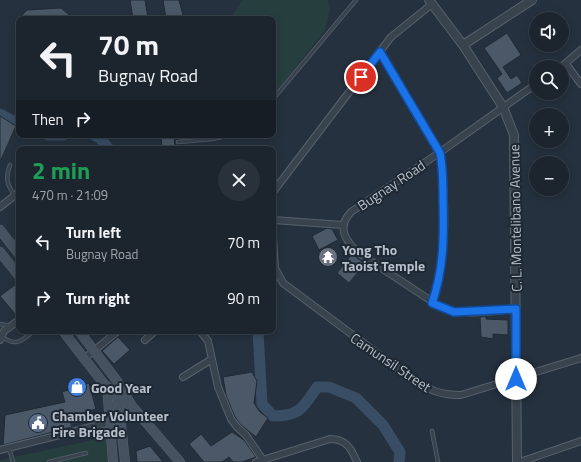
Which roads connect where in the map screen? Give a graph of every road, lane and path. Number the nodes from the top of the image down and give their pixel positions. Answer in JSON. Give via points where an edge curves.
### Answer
{"nodes":[{"id":1,"x":356,"y":0,"type":"edge"},
{"id":2,"x":532,"y":0,"type":"edge"},
{"id":3,"x":430,"y":2,"type":"edge"},
{"id":4,"x":463,"y":45,"type":"junction"},
{"id":5,"x":581,"y":50,"type":"edge"},
{"id":6,"x":380,"y":52,"type":"junction"},
{"id":7,"x":569,"y":60,"type":"edge"},
{"id":8,"x":569,"y":71,"type":"edge"},
{"id":9,"x":581,"y":84,"type":"edge"},
{"id":10,"x":529,"y":89,"type":"edge"},
{"id":11,"x":276,"y":96,"type":"edge"},
{"id":12,"x":503,"y":107,"type":"junction"},
{"id":13,"x":211,"y":138,"type":"edge"},
{"id":14,"x":190,"y":141,"type":"joint"},
{"id":15,"x":178,"y":142,"type":"dead end"},
{"id":16,"x":440,"y":153,"type":"junction"},
{"id":17,"x":10,"y":165,"type":"dead end"},
{"id":18,"x":276,"y":188,"type":"edge"},
{"id":19,"x":16,"y":193,"type":"edge"},
{"id":20,"x":16,"y":195,"type":"edge"},
{"id":21,"x":1,"y":205,"type":"edge"},
{"id":22,"x":276,"y":220,"type":"edge"},
{"id":23,"x":343,"y":224,"type":"junction"},
{"id":24,"x":0,"y":230,"type":"edge"},
{"id":25,"x":11,"y":243,"type":"junction"},
{"id":26,"x":16,"y":250,"type":"edge"},
{"id":27,"x":0,"y":252,"type":"edge"},
{"id":28,"x":276,"y":270,"type":"edge"},
{"id":29,"x":16,"y":272,"type":"edge"},
{"id":30,"x":432,"y":303,"type":"junction"},
{"id":31,"x":516,"y":309,"type":"junction"},
{"id":32,"x":16,"y":322,"type":"edge"},
{"id":33,"x":0,"y":324,"type":"edge"},
{"id":34,"x":10,"y":326,"type":"junction"},
{"id":35,"x":30,"y":334,"type":"edge"},
{"id":36,"x":65,"y":334,"type":"edge"},
{"id":37,"x":81,"y":334,"type":"edge"},
{"id":38,"x":114,"y":334,"type":"edge"},
{"id":39,"x":152,"y":334,"type":"edge"},
{"id":40,"x":202,"y":334,"type":"edge"},
{"id":41,"x":0,"y":338,"type":"edge"},
{"id":42,"x":145,"y":340,"type":"dead end"},
{"id":43,"x":94,"y":350,"type":"junction"},
{"id":44,"x":84,"y":358,"type":"junction"},
{"id":45,"x":581,"y":358,"type":"edge"},
{"id":46,"x":212,"y":359,"type":"junction"},
{"id":47,"x":105,"y":365,"type":"junction"},
{"id":48,"x":183,"y":377,"type":"dead end"},
{"id":49,"x":516,"y":379,"type":"junction"},
{"id":50,"x":117,"y":381,"type":"junction"},
{"id":51,"x":108,"y":388,"type":"junction"},
{"id":52,"x":119,"y":400,"type":"junction"},
{"id":53,"x":135,"y":409,"type":"junction"},
{"id":54,"x":120,"y":418,"type":"junction"},
{"id":55,"x":111,"y":422,"type":"junction"},
{"id":56,"x":432,"y":431,"type":"dead end"},
{"id":57,"x":581,"y":441,"type":"edge"},
{"id":58,"x":9,"y":448,"type":"junction"},
{"id":59,"x":0,"y":450,"type":"edge"},
{"id":60,"x":123,"y":452,"type":"junction"},
{"id":61,"x":86,"y":453,"type":"dead end"},
{"id":62,"x":113,"y":458,"type":"edge"},
{"id":63,"x":263,"y":460,"type":"junction"},
{"id":64,"x":531,"y":460,"type":"edge"},
{"id":65,"x":13,"y":462,"type":"edge"},
{"id":66,"x":49,"y":462,"type":"edge"},
{"id":67,"x":125,"y":462,"type":"edge"},
{"id":68,"x":180,"y":462,"type":"edge"},
{"id":69,"x":256,"y":462,"type":"edge"},
{"id":70,"x":357,"y":462,"type":"edge"},
{"id":71,"x":438,"y":462,"type":"edge"},
{"id":72,"x":518,"y":462,"type":"edge"}],
"edges":[{"from":1,"to":11,"type":"lane","via":[[347,14]]},
{"from":2,"to":4,"type":"street"},
{"from":3,"to":4,"type":"street","name":"C. L. Montelibano Avenue"},
{"from":3,"to":6,"type":"street","via":[[391,37]]},
{"from":4,"to":12,"type":"street","name":"C. L. Montelibano Avenue"},
{"from":5,"to":7,"type":"street"},
{"from":6,"to":16,"type":"street"},
{"from":6,"to":18,"type":"street"},
{"from":8,"to":9,"type":"street"},
{"from":10,"to":12,"type":"street","name":"Bugnay Road"},
{"from":12,"to":16,"type":"street","name":"Bugnay Road"},
{"from":12,"to":31,"type":"street","name":"C. L. Montelibano Avenue","via":[[515,142]]},
{"from":13,"to":14,"type":"lane"},
{"from":14,"to":15,"type":"lane"},
{"from":16,"to":23,"type":"street","name":"Bugnay Road","via":[[351,212]]},
{"from":16,"to":30,"type":"street","via":[[443,255]]},
{"from":17,"to":19,"type":"lane","via":[[6,182]]},
{"from":20,"to":21,"type":"street"},
{"from":22,"to":23,"type":"street"},
{"from":23,"to":30,"type":"street","via":[[344,235],[350,246]]},
{"from":24,"to":25,"type":"main road"},
{"from":25,"to":26,"type":"main road"},
{"from":25,"to":27,"type":"main road"},
{"from":27,"to":29,"type":"main road"},
{"from":28,"to":49,"type":"street","name":"Camunsil Street","via":[[283,283],[420,385],[447,396],[461,395]]},
{"from":30,"to":31,"type":"street","via":[[454,312]]},
{"from":31,"to":49,"type":"street","name":"C. L. Montelibano Avenue"},
{"from":32,"to":34,"type":"street"},
{"from":33,"to":34,"type":"lane"},
{"from":34,"to":41,"type":"street"},
{"from":35,"to":41,"type":"lane","via":[[16,343]]},
{"from":36,"to":44,"type":"main road"},
{"from":37,"to":43,"type":"main road"},
{"from":38,"to":43,"type":"street"},
{"from":39,"to":42,"type":"street"},
{"from":40,"to":46,"type":"street","via":[[208,341]]},
{"from":43,"to":44,"type":"street"},
{"from":43,"to":47,"type":"main road"},
{"from":44,"to":51,"type":"main road"},
{"from":45,"to":49,"type":"street","name":"Camunsil Street"},
{"from":46,"to":48,"type":"street"},
{"from":46,"to":63,"type":"street","via":[[218,387],[231,419]]},
{"from":47,"to":50,"type":"main road"},
{"from":47,"to":51,"type":"main road"},
{"from":49,"to":72,"type":"street","name":"C. L. Montelibano Avenue"},
{"from":50,"to":52,"type":"main road"},
{"from":50,"to":53,"type":"main road"},
{"from":51,"to":52,"type":"main road"},
{"from":51,"to":55,"type":"main road"},
{"from":52,"to":53,"type":"main road"},
{"from":52,"to":54,"type":"main road"},
{"from":53,"to":54,"type":"street"},
{"from":53,"to":68,"type":"main road"},
{"from":54,"to":55,"type":"street"},
{"from":54,"to":60,"type":"main road"},
{"from":55,"to":58,"type":"street"},
{"from":55,"to":62,"type":"main road"},
{"from":56,"to":71,"type":"lane"},
{"from":57,"to":64,"type":"street"},
{"from":58,"to":59,"type":"street"},
{"from":58,"to":65,"type":"lane"},
{"from":60,"to":62,"type":"main road"},
{"from":60,"to":67,"type":"main road"},
{"from":61,"to":66,"type":"lane"},
{"from":63,"to":69,"type":"street"},
{"from":63,"to":70,"type":"street","via":[[330,439],[339,439],[350,447]]},
{"from":64,"to":72,"type":"street"}]}
